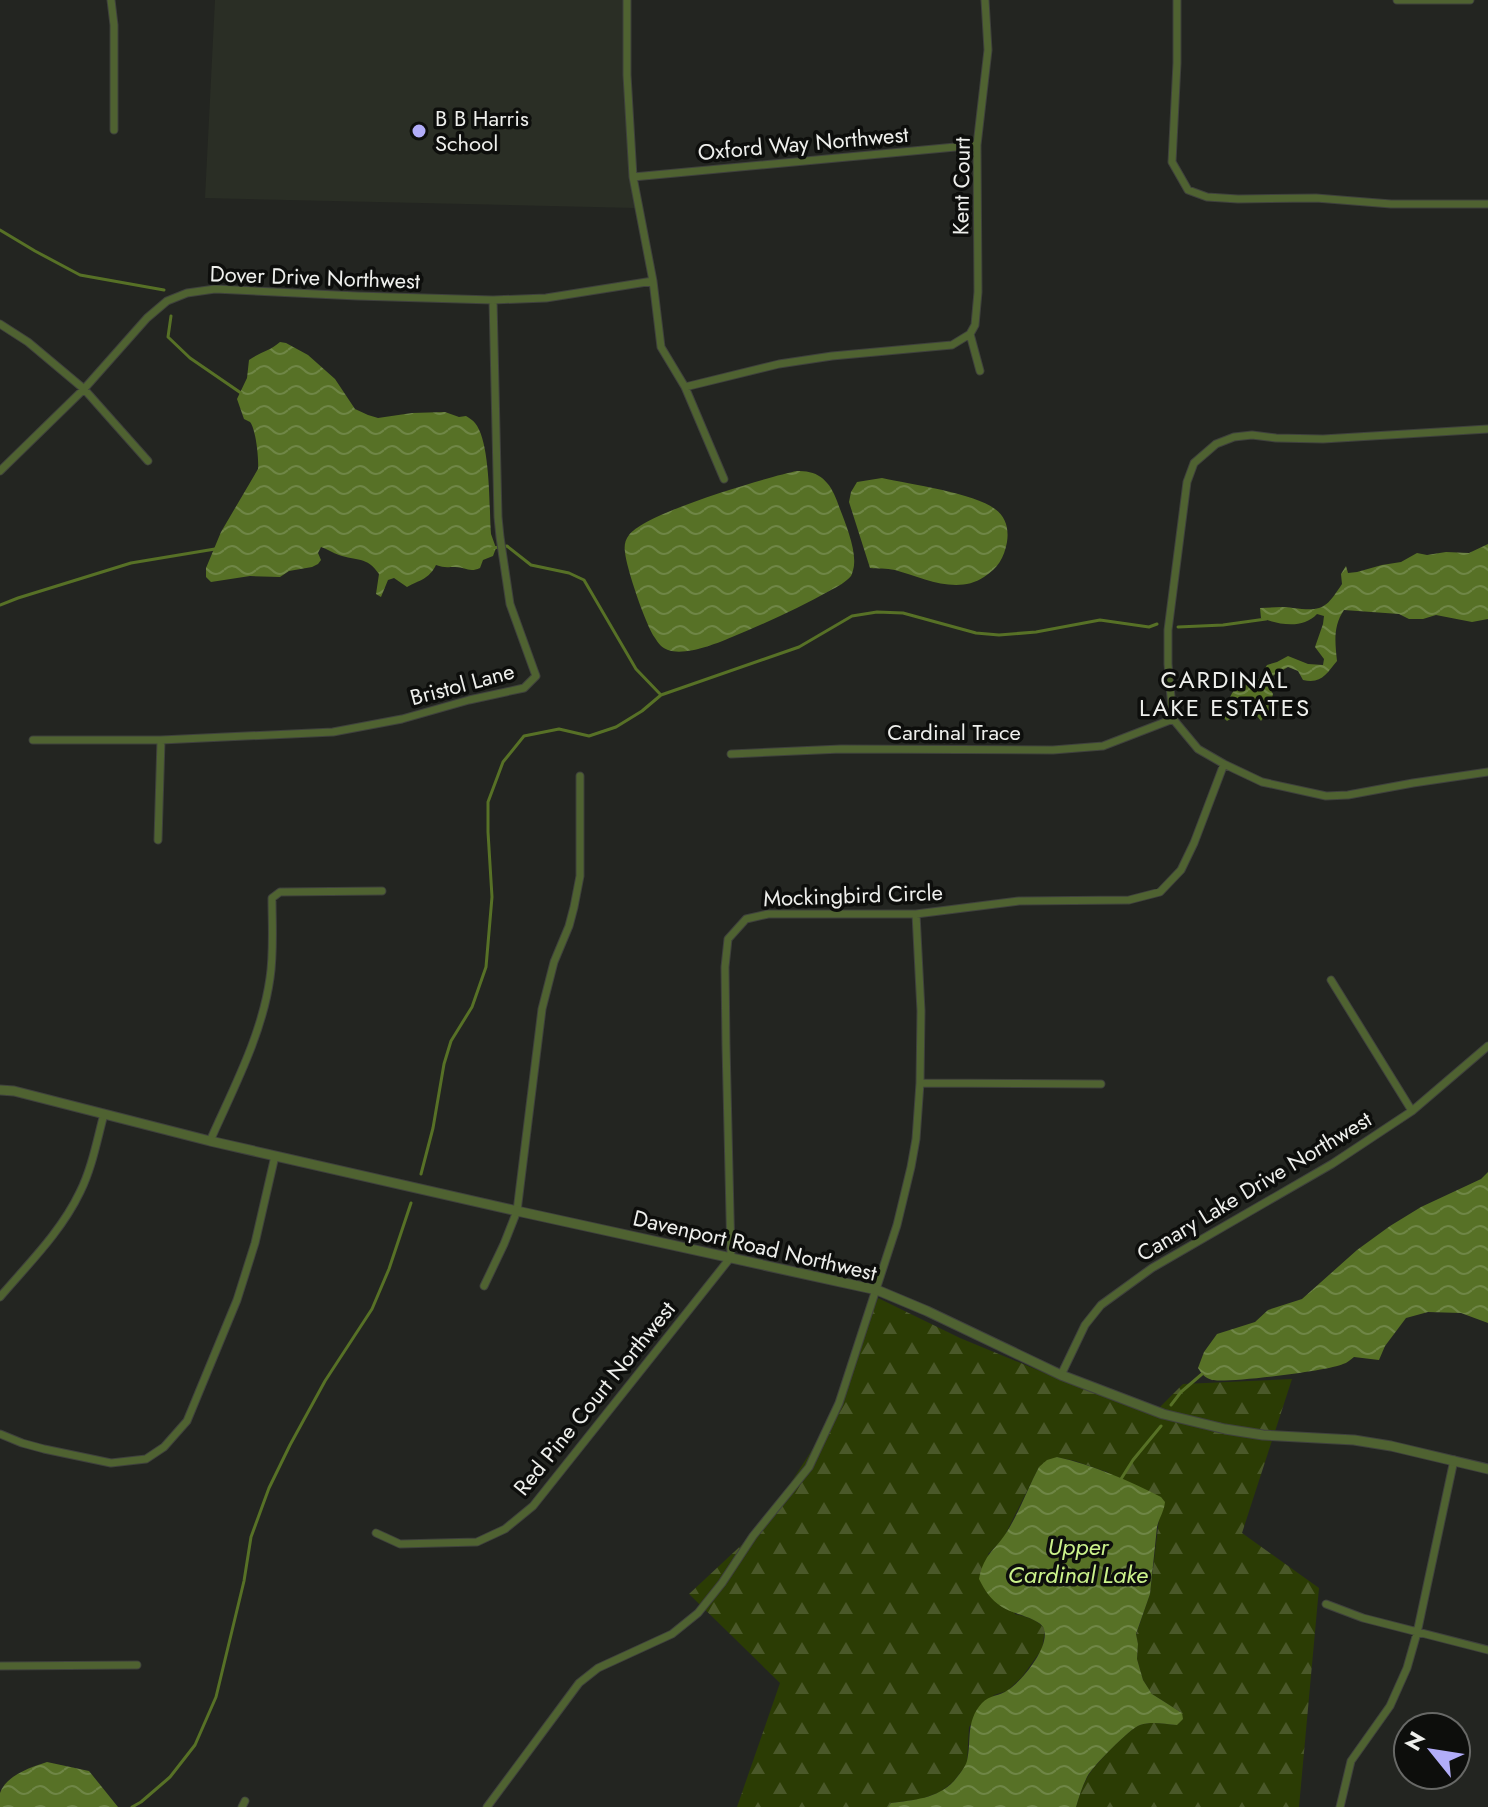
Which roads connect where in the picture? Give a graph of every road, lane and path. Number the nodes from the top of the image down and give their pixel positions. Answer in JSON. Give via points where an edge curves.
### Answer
{"nodes":[{"id":1,"x":111,"y":0,"type":"edge"},
{"id":2,"x":627,"y":0,"type":"edge"},
{"id":3,"x":985,"y":0,"type":"edge"},
{"id":4,"x":1177,"y":0,"type":"edge"},
{"id":5,"x":1397,"y":0,"type":"edge"},
{"id":6,"x":1470,"y":0,"type":"edge"},
{"id":7,"x":114,"y":130,"type":"dead end"},
{"id":8,"x":977,"y":145,"type":"junction"},
{"id":9,"x":633,"y":177,"type":"junction"},
{"id":10,"x":1488,"y":204,"type":"edge"},
{"id":11,"x":653,"y":281,"type":"junction"},
{"id":12,"x":493,"y":300,"type":"junction"},
{"id":13,"x":0,"y":324,"type":"edge"},
{"id":14,"x":970,"y":334,"type":"junction"},
{"id":15,"x":980,"y":371,"type":"dead end"},
{"id":16,"x":685,"y":387,"type":"junction"},
{"id":17,"x":84,"y":389,"type":"junction"},
{"id":18,"x":1488,"y":429,"type":"edge"},
{"id":19,"x":148,"y":461,"type":"dead end"},
{"id":20,"x":0,"y":471,"type":"edge"},
{"id":21,"x":724,"y":479,"type":"dead end"},
{"id":22,"x":1173,"y":719,"type":"junction"},
{"id":23,"x":33,"y":740,"type":"dead end"},
{"id":24,"x":161,"y":740,"type":"junction"},
{"id":25,"x":731,"y":754,"type":"dead end"},
{"id":26,"x":1224,"y":764,"type":"junction"},
{"id":27,"x":1488,"y":772,"type":"edge"},
{"id":28,"x":580,"y":776,"type":"dead end"},
{"id":29,"x":158,"y":840,"type":"dead end"},
{"id":30,"x":382,"y":891,"type":"dead end"},
{"id":31,"x":916,"y":914,"type":"junction"},
{"id":32,"x":1331,"y":980,"type":"dead end"},
{"id":33,"x":1488,"y":1046,"type":"edge"},
{"id":34,"x":920,"y":1083,"type":"junction"},
{"id":35,"x":1101,"y":1084,"type":"dead end"},
{"id":36,"x":0,"y":1090,"type":"edge"},
{"id":37,"x":1412,"y":1111,"type":"junction"},
{"id":38,"x":104,"y":1114,"type":"junction"},
{"id":39,"x":210,"y":1141,"type":"junction"},
{"id":40,"x":275,"y":1156,"type":"junction"},
{"id":41,"x":517,"y":1211,"type":"junction"},
{"id":42,"x":731,"y":1257,"type":"junction"},
{"id":43,"x":484,"y":1286,"type":"dead end"},
{"id":44,"x":877,"y":1290,"type":"junction"},
{"id":45,"x":0,"y":1297,"type":"edge"},
{"id":46,"x":1061,"y":1375,"type":"junction"},
{"id":47,"x":0,"y":1434,"type":"edge"},
{"id":48,"x":1454,"y":1460,"type":"junction"},
{"id":49,"x":1488,"y":1469,"type":"edge"},
{"id":50,"x":376,"y":1533,"type":"dead end"},
{"id":51,"x":1326,"y":1604,"type":"dead end"},
{"id":52,"x":1417,"y":1633,"type":"junction"},
{"id":53,"x":1488,"y":1650,"type":"edge"},
{"id":54,"x":137,"y":1665,"type":"dead end"},
{"id":55,"x":0,"y":1666,"type":"edge"},
{"id":56,"x":487,"y":1807,"type":"edge"},
{"id":57,"x":1340,"y":1807,"type":"edge"}],
"edges":[{"from":1,"to":7,"type":"street"},
{"from":2,"to":9,"type":"street"},
{"from":3,"to":8,"type":"street","name":"Kent Court","via":[[988,50]]},
{"from":4,"to":10,"type":"street","via":[[1172,162],[1188,190],[1238,199]]},
{"from":5,"to":6,"type":"street"},
{"from":8,"to":9,"type":"street","name":"Oxford Way Northwest"},
{"from":8,"to":14,"type":"street","name":"Kent Court","via":[[978,292]]},
{"from":9,"to":11,"type":"street"},
{"from":11,"to":12,"type":"street","name":"Dover Drive Northwest","via":[[546,298]]},
{"from":11,"to":16,"type":"street","via":[[661,347]]},
{"from":12,"to":17,"type":"street","name":"Dover Drive Northwest","via":[[215,289],[187,293],[147,318]]},
{"from":12,"to":24,"type":"street","name":"Bristol Lane","via":[[500,537],[510,604],[536,676],[524,688],[333,732]]},
{"from":13,"to":17,"type":"street"},
{"from":14,"to":15,"type":"street","name":"Kent Court"},
{"from":14,"to":16,"type":"street","via":[[952,345],[779,364]]},
{"from":16,"to":21,"type":"street"},
{"from":17,"to":19,"type":"street"},
{"from":17,"to":20,"type":"street","name":"Dover Drive Northwest"},
{"from":18,"to":22,"type":"street","via":[[1323,439],[1234,437],[1194,463],[1168,630]]},
{"from":22,"to":25,"type":"street","name":"Cardinal Trace","via":[[1103,746],[1079,748]]},
{"from":22,"to":26,"type":"street","via":[[1198,749]]},
{"from":23,"to":24,"type":"street"},
{"from":24,"to":29,"type":"street"},
{"from":26,"to":27,"type":"street","via":[[1262,782],[1326,796]]},
{"from":26,"to":31,"type":"street","name":"Mockingbird Circle","via":[[1181,870],[1160,892],[1129,900],[1019,901]]},
{"from":28,"to":41,"type":"street","via":[[580,876],[542,1009]]},
{"from":30,"to":39,"type":"street","via":[[280,892],[272,898],[271,977],[262,1015]]},
{"from":31,"to":34,"type":"street"},
{"from":31,"to":42,"type":"street","name":"Mockingbird Circle","via":[[768,914],[746,919],[728,939]]},
{"from":32,"to":37,"type":"street"},
{"from":33,"to":37,"type":"street","name":"Canary Lake Drive Northwest"},
{"from":34,"to":35,"type":"street"},
{"from":34,"to":44,"type":"street","via":[[911,1167]]},
{"from":36,"to":38,"type":"street","name":"Davenport Road Northwest"},
{"from":37,"to":46,"type":"street","name":"Canary Lake Drive Northwest","via":[[1332,1164],[1152,1268],[1101,1305]]},
{"from":38,"to":39,"type":"street","name":"Davenport Road Northwest"},
{"from":38,"to":45,"type":"street","via":[[81,1191],[57,1230]]},
{"from":39,"to":40,"type":"street","name":"Davenport Road Northwest"},
{"from":40,"to":41,"type":"street","name":"Davenport Road Northwest"},
{"from":40,"to":47,"type":"street","via":[[237,1300],[187,1421],[164,1447],[146,1459],[111,1463]]},
{"from":41,"to":42,"type":"street","name":"Davenport Road Northwest"},
{"from":41,"to":43,"type":"street"},
{"from":42,"to":44,"type":"street","name":"Davenport Road Northwest"},
{"from":42,"to":50,"type":"street","name":"Red Pine Court Northwest","via":[[533,1506],[505,1529],[477,1542],[442,1544],[400,1544]]},
{"from":44,"to":46,"type":"street","name":"Davenport Road Northwest"},
{"from":44,"to":56,"type":"street","via":[[839,1403],[809,1467],[722,1583],[672,1634],[598,1668],[579,1683]]},
{"from":46,"to":48,"type":"street","name":"Davenport Road Northwest","via":[[1196,1423],[1274,1436],[1354,1440]]},
{"from":48,"to":49,"type":"street","name":"Davenport Road Northwest"},
{"from":48,"to":52,"type":"street"},
{"from":51,"to":52,"type":"street"},
{"from":52,"to":53,"type":"street"},
{"from":52,"to":57,"type":"street","via":[[1390,1706],[1351,1761]]},
{"from":54,"to":55,"type":"street"}]}
